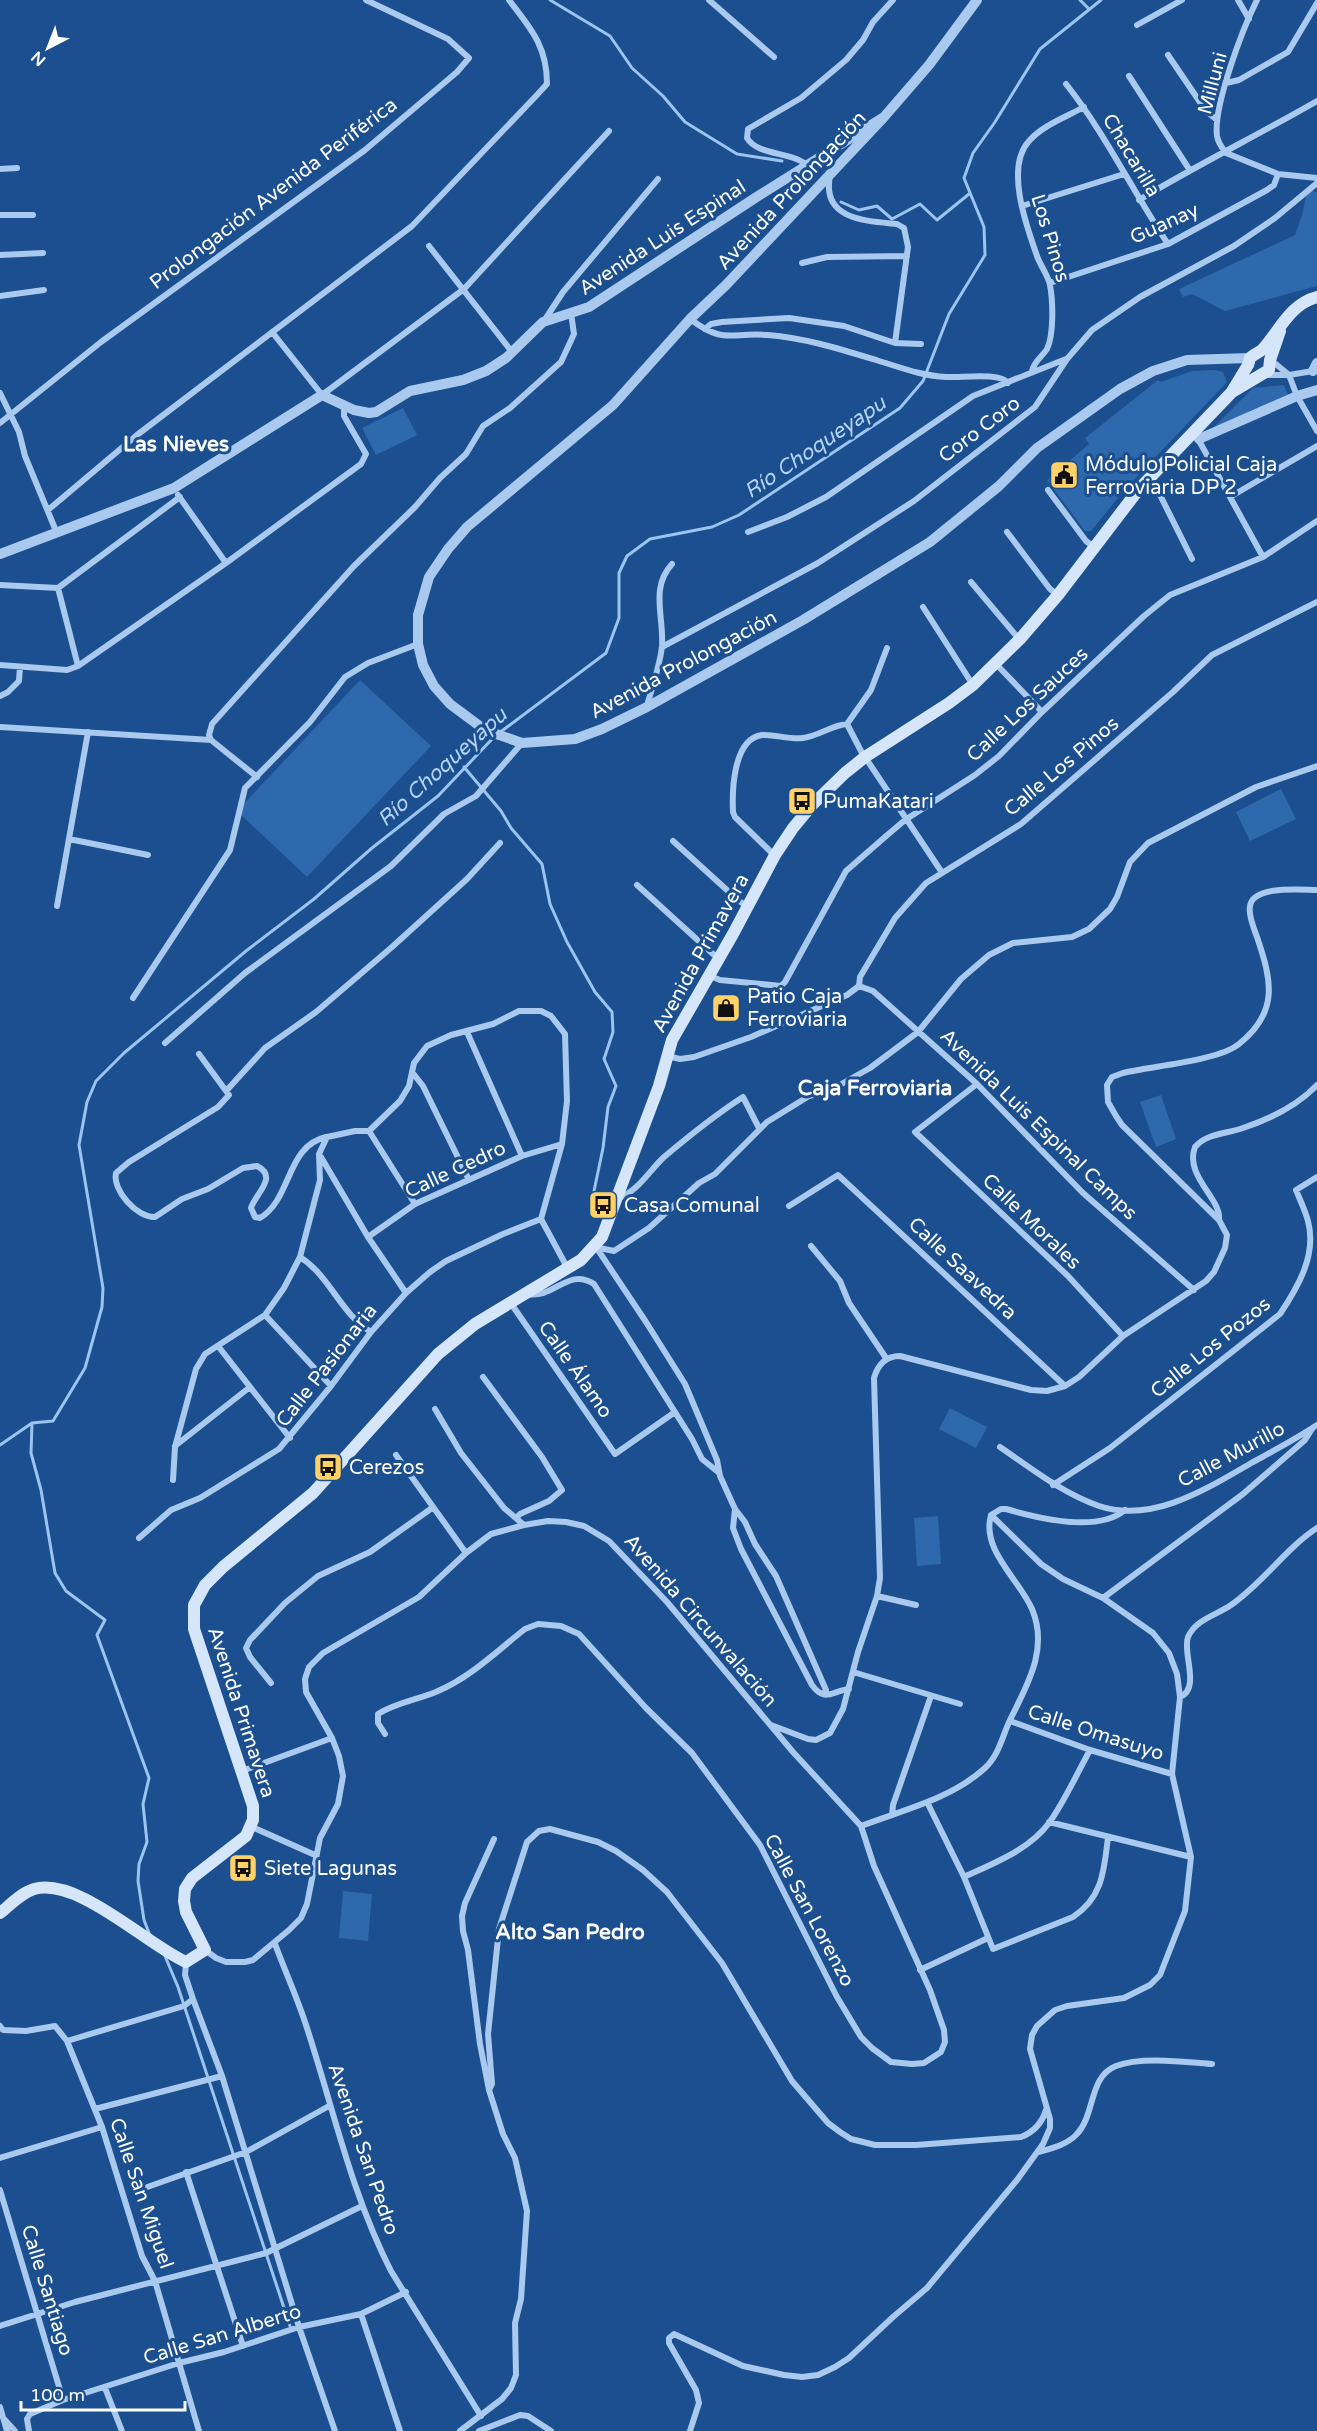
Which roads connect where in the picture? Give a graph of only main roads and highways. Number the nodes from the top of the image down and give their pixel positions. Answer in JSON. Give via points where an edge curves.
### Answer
{"nodes":[{"id":1,"x":1317,"y":297,"type":"edge"},
{"id":2,"x":1257,"y":359,"type":"junction"},
{"id":3,"x":1261,"y":375,"type":"junction"},
{"id":4,"x":1231,"y":393,"type":"junction"},
{"id":5,"x":0,"y":1913,"type":"edge"}],
"edges":[{"from":1,"to":2,"type":"main road","via":[[1296,306]]},
{"from":2,"to":3,"type":"main road","via":[[1255,374]]},
{"from":2,"to":3,"type":"main road","via":[[1269,370]]},
{"from":2,"to":4,"type":"main road","name":"Avenida Primavera"},
{"from":3,"to":4,"type":"main road","name":"Avenida Primavera"},
{"from":4,"to":5,"type":"main road","name":"Avenida Primavera","via":[[1195,436],[1148,478],[1058,595],[996,664],[949,703],[865,757],[812,805],[775,855],[672,1040],[659,1086],[595,1247],[568,1269],[468,1329],[438,1354],[314,1493],[223,1567],[199,1594],[194,1605],[194,1629],[253,1806],[252,1827],[246,1836],[192,1878],[185,1889],[186,1912],[205,1950],[186,1962],[82,1897],[55,1889],[32,1890]]}]}
